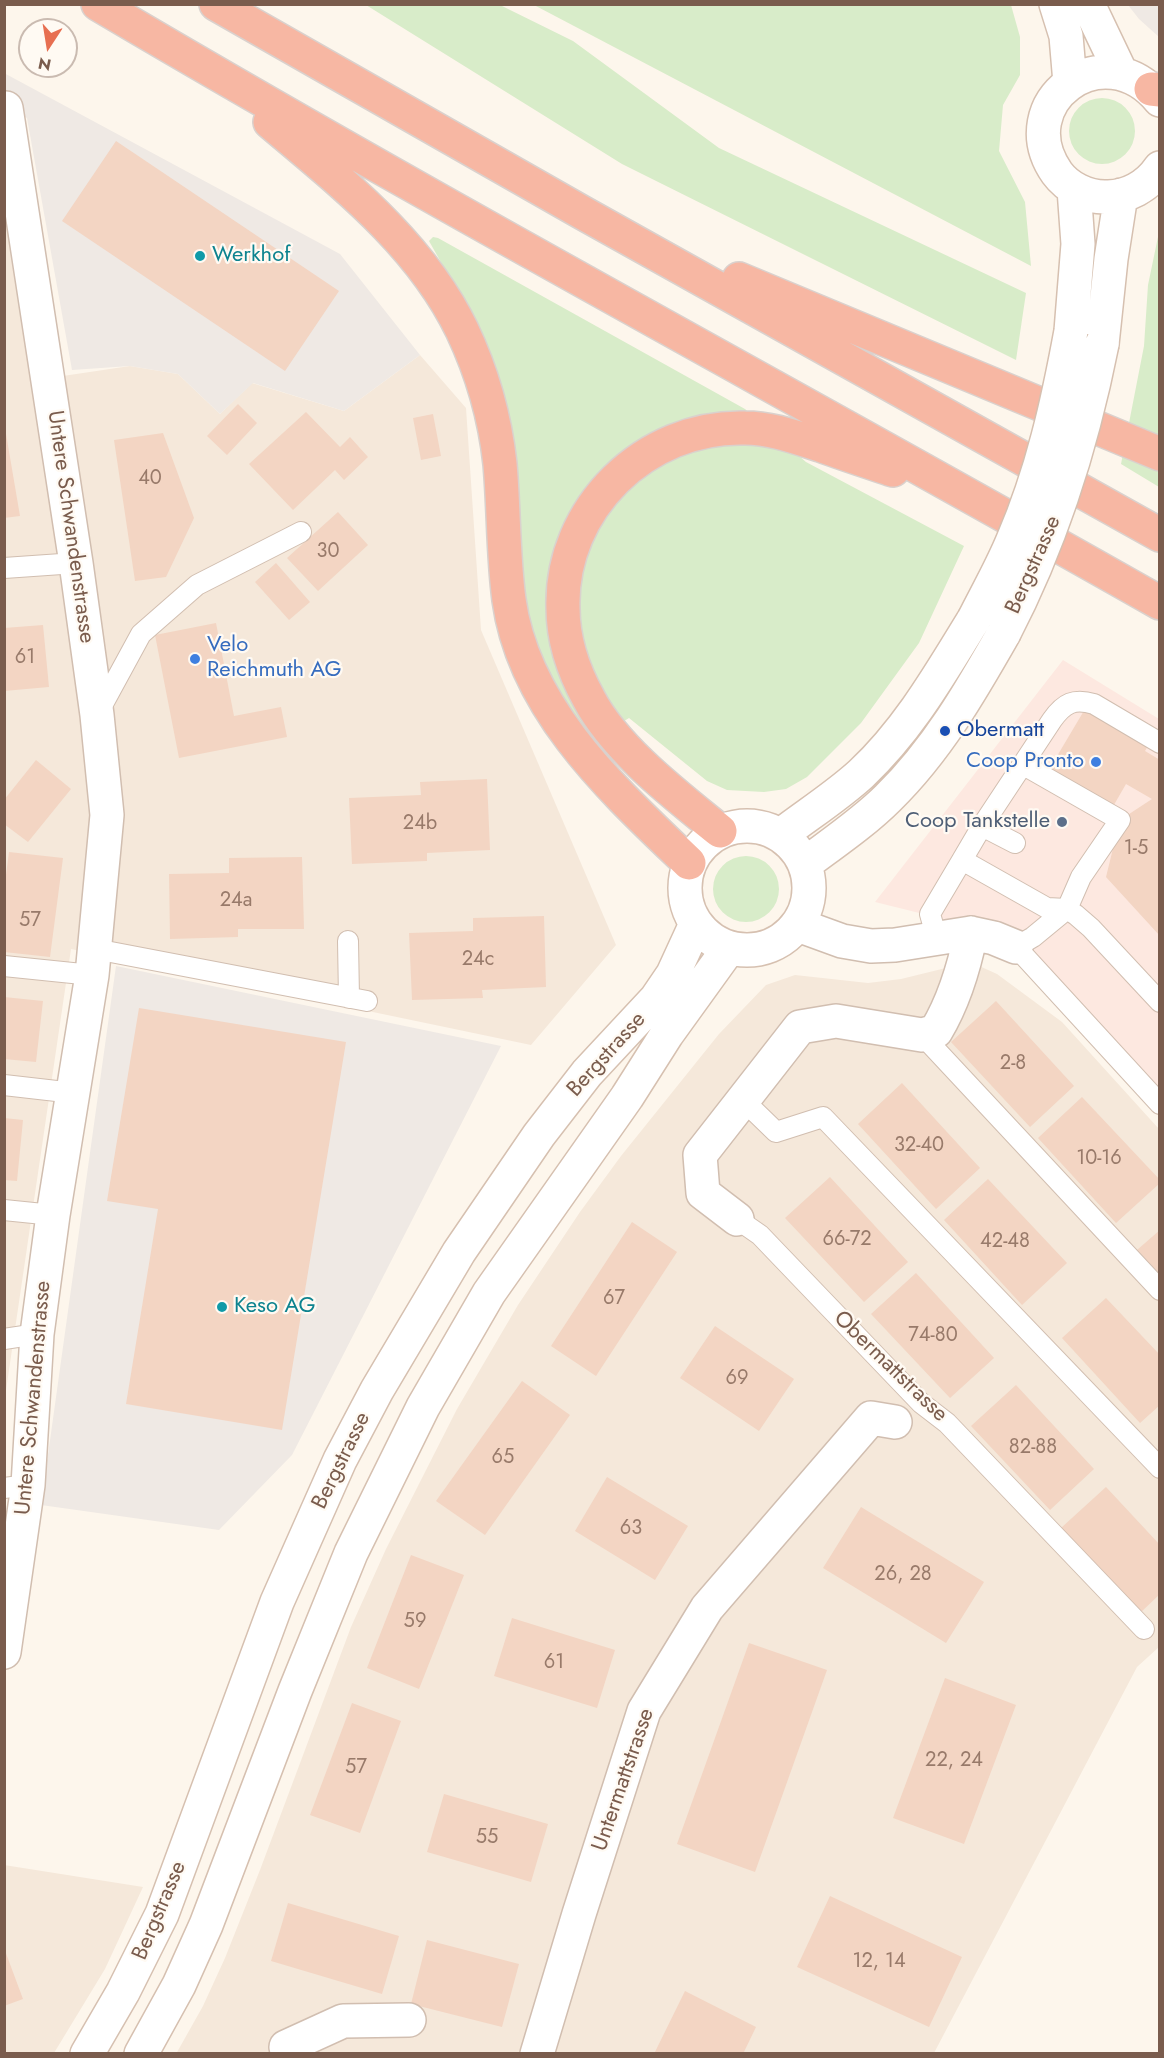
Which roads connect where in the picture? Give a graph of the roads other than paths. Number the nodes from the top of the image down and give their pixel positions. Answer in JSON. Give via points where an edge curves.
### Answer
{"nodes":[{"id":1,"x":98,"y":4,"type":"edge"},
{"id":2,"x":216,"y":4,"type":"edge"},
{"id":3,"x":1056,"y":4,"type":"edge"},
{"id":4,"x":1088,"y":4,"type":"edge"},
{"id":5,"x":212,"y":72,"type":"junction"},
{"id":6,"x":1121,"y":73,"type":"junction"},
{"id":7,"x":1070,"y":83,"type":"junction"},
{"id":8,"x":1156,"y":93,"type":"edge"},
{"id":9,"x":5,"y":107,"type":"edge"},
{"id":10,"x":1160,"y":168,"type":"edge"},
{"id":11,"x":1074,"y":189,"type":"junction"},
{"id":12,"x":1121,"y":195,"type":"junction"},
{"id":13,"x":583,"y":213,"type":"junction"},
{"id":14,"x":1160,"y":454,"type":"edge"},
{"id":15,"x":969,"y":495,"type":"junction"},
{"id":16,"x":301,"y":532,"type":"dead end"},
{"id":17,"x":1160,"y":535,"type":"edge"},
{"id":18,"x":76,"y":563,"type":"junction"},
{"id":19,"x":4,"y":568,"type":"edge"},
{"id":20,"x":1160,"y":603,"type":"edge"},
{"id":21,"x":97,"y":715,"type":"junction"},
{"id":22,"x":1160,"y":743,"type":"edge"},
{"id":23,"x":1022,"y":764,"type":"junction"},
{"id":24,"x":981,"y":826,"type":"junction"},
{"id":25,"x":720,"y":831,"type":"junction"},
{"id":26,"x":781,"y":835,"type":"junction"},
{"id":27,"x":1015,"y":843,"type":"dead end"},
{"id":28,"x":962,"y":860,"type":"junction"},
{"id":29,"x":689,"y":864,"type":"junction"},
{"id":30,"x":805,"y":864,"type":"junction"},
{"id":31,"x":1067,"y":909,"type":"junction"},
{"id":32,"x":696,"y":924,"type":"junction"},
{"id":33,"x":798,"y":925,"type":"junction"},
{"id":34,"x":971,"y":933,"type":"junction"},
{"id":35,"x":937,"y":939,"type":"junction"},
{"id":36,"x":348,"y":941,"type":"dead end"},
{"id":37,"x":1016,"y":947,"type":"junction"},
{"id":38,"x":729,"y":948,"type":"junction"},
{"id":39,"x":93,"y":962,"type":"junction"},
{"id":40,"x":4,"y":966,"type":"edge"},
{"id":41,"x":1160,"y":1002,"type":"edge"},
{"id":42,"x":922,"y":1035,"type":"junction"},
{"id":43,"x":4,"y":1085,"type":"edge"},
{"id":44,"x":74,"y":1093,"type":"junction"},
{"id":45,"x":742,"y":1099,"type":"junction"},
{"id":46,"x":1160,"y":1104,"type":"edge"},
{"id":47,"x":4,"y":1210,"type":"edge"},
{"id":48,"x":53,"y":1215,"type":"junction"},
{"id":49,"x":737,"y":1219,"type":"joint"},
{"id":50,"x":1160,"y":1290,"type":"edge"},
{"id":51,"x":38,"y":1334,"type":"junction"},
{"id":52,"x":4,"y":1339,"type":"edge"},
{"id":53,"x":895,"y":1422,"type":"dead end"},
{"id":54,"x":1160,"y":1468,"type":"edge"},
{"id":55,"x":16,"y":1486,"type":"edge"},
{"id":56,"x":1144,"y":1629,"type":"dead end"},
{"id":57,"x":4,"y":1652,"type":"edge"},
{"id":58,"x":409,"y":2020,"type":"dead end"},
{"id":59,"x":87,"y":2054,"type":"edge"},
{"id":60,"x":141,"y":2054,"type":"edge"},
{"id":61,"x":288,"y":2054,"type":"edge"},
{"id":62,"x":537,"y":2054,"type":"edge"}],
"edges":[{"from":1,"to":5,"type":"highway"},
{"from":2,"to":13,"type":"highway"},
{"from":3,"to":7,"type":"main road","via":[[1066,36]]},
{"from":4,"to":6,"type":"main road"},
{"from":5,"to":15,"type":"highway"},
{"from":5,"to":29,"type":"highway","via":[[383,220],[421,264],[451,308],[471,349],[492,416],[500,464],[509,600],[529,670],[575,743]]},
{"from":6,"to":7,"type":"main road","via":[[1086,74]]},
{"from":6,"to":8,"type":"main road"},
{"from":7,"to":11,"type":"main road","via":[[1048,110],[1044,146],[1050,163]]},
{"from":9,"to":18,"type":"main road","name":"Untere Schwandenstrasse"},
{"from":10,"to":12,"type":"main road","via":[[1148,182]]},
{"from":11,"to":12,"type":"main road","via":[[1089,195]]},
{"from":11,"to":26,"type":"main road","name":"Bergstrasse","bridge":true,"via":[[1077,244],[1071,331],[1037,475],[1013,541],[974,619],[925,699],[892,743],[860,775]]},
{"from":12,"to":30,"type":"main road","name":"Bergstrasse","bridge":true,"via":[[1102,344],[1083,430],[1058,515],[1027,590],[945,731],[888,798]]},
{"from":13,"to":14,"type":"highway"},
{"from":13,"to":17,"type":"highway"},
{"from":15,"to":20,"type":"highway"},
{"from":15,"to":25,"type":"highway","via":[[760,429],[729,428],[690,434],[637,460],[610,483],[581,526],[567,565],[563,607],[567,643],[590,702],[617,737],[676,796]]},
{"from":16,"to":21,"type":"lane","via":[[197,585],[141,634]]},
{"from":18,"to":19,"type":"lane"},
{"from":18,"to":21,"type":"main road","name":"Untere Schwandenstrasse"},
{"from":21,"to":39,"type":"main road","name":"Untere Schwandenstrasse","via":[[107,815]]},
{"from":22,"to":23,"type":"lane","via":[[1082,700],[1059,710]]},
{"from":23,"to":24,"type":"lane"},
{"from":23,"to":31,"type":"lane","via":[[1120,820],[1075,874]]},
{"from":24,"to":27,"type":"lane"},
{"from":24,"to":28,"type":"lane"},
{"from":25,"to":26,"type":"main road","via":[[751,825]]},
{"from":25,"to":29,"type":"main road","via":[[707,839]]},
{"from":26,"to":30,"type":"main road"},
{"from":28,"to":31,"type":"lane","via":[[1047,908]]},
{"from":28,"to":35,"type":"lane","via":[[930,914]]},
{"from":29,"to":32,"type":"main road","via":[[684,884],[687,905]]},
{"from":30,"to":33,"type":"main road","via":[[810,884],[808,906]]},
{"from":31,"to":37,"type":"lane"},
{"from":31,"to":41,"type":"lane","via":[[1091,928]]},
{"from":32,"to":38,"type":"main road","via":[[710,938]]},
{"from":32,"to":59,"type":"main road","name":"Bergstrasse","via":[[673,974],[656,999],[587,1073],[465,1242],[377,1390],[340,1460],[277,1602],[162,1914]]},
{"from":33,"to":35,"type":"main road","via":[[842,941],[871,945]]},
{"from":33,"to":38,"type":"main road","via":[[785,938],[767,947]]},
{"from":34,"to":35,"type":"main road"},
{"from":34,"to":37,"type":"main road"},
{"from":34,"to":42,"type":"main road","via":[[965,966],[945,1016],[936,1031]]},
{"from":36,"to":39,"type":"lane","via":[[358,1000]]},
{"from":37,"to":46,"type":"lane"},
{"from":38,"to":60,"type":"main road","name":"Bergstrasse","via":[[489,1293],[423,1407],[351,1553],[206,1925]]},
{"from":39,"to":40,"type":"lane"},
{"from":39,"to":44,"type":"main road","name":"Untere Schwandenstrasse"},
{"from":42,"to":45,"type":"main road","name":"Obermattstrasse","via":[[836,1021],[800,1027]]},
{"from":42,"to":50,"type":"lane"},
{"from":43,"to":44,"type":"lane"},
{"from":44,"to":48,"type":"main road","name":"Untere Schwandenstrasse"},
{"from":45,"to":49,"type":"main road","name":"Obermattstrasse","via":[[700,1155],[703,1193]]},
{"from":45,"to":54,"type":"lane","via":[[776,1132],[823,1117]]},
{"from":47,"to":48,"type":"lane"},
{"from":48,"to":51,"type":"main road","name":"Untere Schwandenstrasse"},
{"from":49,"to":56,"type":"lane","name":"Obermattstrasse","via":[[760,1235],[921,1403],[947,1422]]},
{"from":51,"to":52,"type":"lane"},
{"from":51,"to":55,"type":"main road","name":"Untere Schwandenstrasse"},
{"from":53,"to":62,"type":"main road","name":"Untermattstrasse","via":[[871,1418],[707,1608],[644,1711]]},
{"from":55,"to":57,"type":"main road","name":"Untere Schwandenstrasse"},
{"from":58,"to":61,"type":"main road","via":[[343,2021],[286,2047]]}]}
